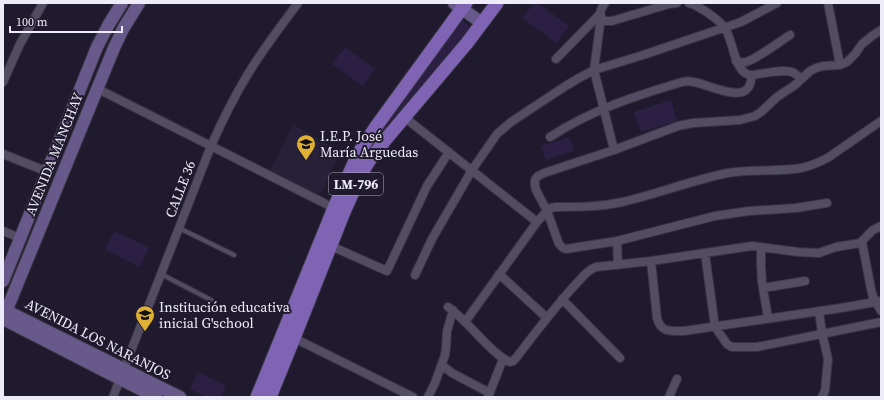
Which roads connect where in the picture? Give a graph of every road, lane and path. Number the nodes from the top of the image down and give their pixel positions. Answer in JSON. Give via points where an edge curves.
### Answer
{"nodes":[{"id":1,"x":43,"y":3,"type":"edge"},
{"id":2,"x":122,"y":3,"type":"edge"},
{"id":3,"x":140,"y":3,"type":"edge"},
{"id":4,"x":298,"y":3,"type":"edge"},
{"id":5,"x":497,"y":3,"type":"edge"},
{"id":6,"x":605,"y":3,"type":"edge"},
{"id":7,"x":677,"y":3,"type":"edge"},
{"id":8,"x":689,"y":3,"type":"edge"},
{"id":9,"x":777,"y":3,"type":"edge"},
{"id":10,"x":828,"y":3,"type":"edge"},
{"id":11,"x":461,"y":5,"type":"edge"},
{"id":12,"x":600,"y":15,"type":"junction"},
{"id":13,"x":482,"y":23,"type":"junction"},
{"id":14,"x":724,"y":27,"type":"junction"},
{"id":15,"x":881,"y":30,"type":"edge"},
{"id":16,"x":790,"y":35,"type":"dead end"},
{"id":17,"x":556,"y":59,"type":"dead end"},
{"id":18,"x":736,"y":61,"type":"junction"},
{"id":19,"x":840,"y":65,"type":"junction"},
{"id":20,"x":594,"y":70,"type":"junction"},
{"id":21,"x":752,"y":75,"type":"junction"},
{"id":22,"x":801,"y":79,"type":"junction"},
{"id":23,"x":3,"y":82,"type":"edge"},
{"id":24,"x":96,"y":88,"type":"junction"},
{"id":25,"x":603,"y":108,"type":"junction"},
{"id":26,"x":404,"y":116,"type":"junction"},
{"id":27,"x":881,"y":121,"type":"edge"},
{"id":28,"x":550,"y":137,"type":"dead end"},
{"id":29,"x":211,"y":146,"type":"junction"},
{"id":30,"x":614,"y":150,"type":"junction"},
{"id":31,"x":449,"y":152,"type":"junction"},
{"id":32,"x":3,"y":154,"type":"edge"},
{"id":33,"x":472,"y":170,"type":"junction"},
{"id":34,"x":48,"y":172,"type":"junction"},
{"id":35,"x":826,"y":203,"type":"dead end"},
{"id":36,"x":334,"y":208,"type":"junction"},
{"id":37,"x":547,"y":211,"type":"junction"},
{"id":38,"x":538,"y":222,"type":"junction"},
{"id":39,"x":881,"y":226,"type":"edge"},
{"id":40,"x":179,"y":228,"type":"junction"},
{"id":41,"x":3,"y":231,"type":"edge"},
{"id":42,"x":20,"y":238,"type":"junction"},
{"id":43,"x":616,"y":241,"type":"junction"},
{"id":44,"x":862,"y":242,"type":"junction"},
{"id":45,"x":331,"y":246,"type":"junction"},
{"id":46,"x":761,"y":247,"type":"junction"},
{"id":47,"x":705,"y":253,"type":"junction"},
{"id":48,"x":234,"y":255,"type":"dead end"},
{"id":49,"x":651,"y":261,"type":"junction"},
{"id":50,"x":618,"y":265,"type":"junction"},
{"id":51,"x":161,"y":274,"type":"junction"},
{"id":52,"x":499,"y":274,"type":"junction"},
{"id":53,"x":415,"y":275,"type":"dead end"},
{"id":54,"x":3,"y":281,"type":"edge"},
{"id":55,"x":805,"y":281,"type":"dead end"},
{"id":56,"x":763,"y":288,"type":"junction"},
{"id":57,"x":562,"y":299,"type":"junction"},
{"id":58,"x":211,"y":300,"type":"dead end"},
{"id":59,"x":878,"y":301,"type":"edge"},
{"id":60,"x":819,"y":311,"type":"junction"},
{"id":61,"x":881,"y":311,"type":"edge"},
{"id":62,"x":4,"y":315,"type":"edge"},
{"id":63,"x":547,"y":318,"type":"junction"},
{"id":64,"x":768,"y":318,"type":"junction"},
{"id":65,"x":465,"y":322,"type":"junction"},
{"id":66,"x":881,"y":322,"type":"edge"},
{"id":67,"x":715,"y":327,"type":"junction"},
{"id":68,"x":822,"y":333,"type":"junction"},
{"id":69,"x":294,"y":338,"type":"junction"},
{"id":70,"x":620,"y":358,"type":"dead end"},
{"id":71,"x":503,"y":359,"type":"junction"},
{"id":72,"x":442,"y":365,"type":"junction"},
{"id":73,"x":122,"y":374,"type":"junction"},
{"id":74,"x":676,"y":379,"type":"dead end"},
{"id":75,"x":489,"y":395,"type":"edge"},
{"id":76,"x":113,"y":397,"type":"edge"},
{"id":77,"x":156,"y":397,"type":"edge"},
{"id":78,"x":180,"y":397,"type":"edge"},
{"id":79,"x":257,"y":397,"type":"edge"},
{"id":80,"x":270,"y":397,"type":"edge"},
{"id":81,"x":413,"y":397,"type":"edge"},
{"id":82,"x":428,"y":397,"type":"edge"},
{"id":83,"x":669,"y":397,"type":"edge"},
{"id":84,"x":822,"y":397,"type":"edge"}],
"edges":[{"from":1,"to":23,"type":"street"},
{"from":2,"to":34,"type":"street","name":"AVENIDA MANCHAY","via":[[97,47]]},
{"from":3,"to":24,"type":"street","name":"AVENIDA MANCHAY","via":[[118,38]]},
{"from":4,"to":29,"type":"street","name":"CALLE 36","via":[[248,74]]},
{"from":5,"to":13,"type":"main road","number":"LM-796"},
{"from":6,"to":12,"type":"street"},
{"from":7,"to":12,"type":"street","via":[[612,22],[603,20]]},
{"from":8,"to":14,"type":"street","via":[[718,20]]},
{"from":9,"to":14,"type":"street","via":[[748,19]]},
{"from":10,"to":19,"type":"street"},
{"from":11,"to":13,"type":"street"},
{"from":11,"to":36,"type":"main road","number":"LM-796","via":[[367,139],[352,165]]},
{"from":12,"to":17,"type":"street"},
{"from":12,"to":20,"type":"street"},
{"from":13,"to":26,"type":"main road","number":"LM-796"},
{"from":14,"to":18,"type":"street"},
{"from":14,"to":20,"type":"street"},
{"from":15,"to":19,"type":"street","via":[[862,44],[848,62]]},
{"from":16,"to":18,"type":"street","via":[[748,61]]},
{"from":18,"to":21,"type":"street","via":[[745,73]]},
{"from":19,"to":22,"type":"street","via":[[816,68]]},
{"from":20,"to":25,"type":"street"},
{"from":20,"to":33,"type":"street","via":[[540,102],[504,128]]},
{"from":21,"to":22,"type":"street","via":[[788,71]]},
{"from":21,"to":25,"type":"street","via":[[749,88],[745,92],[738,93],[686,81]]},
{"from":22,"to":30,"type":"street","via":[[756,116],[740,120],[692,123]]},
{"from":24,"to":29,"type":"street"},
{"from":24,"to":62,"type":"street","name":"AVENIDA MANCHAY"},
{"from":25,"to":28,"type":"street"},
{"from":25,"to":30,"type":"street"},
{"from":26,"to":31,"type":"street"},
{"from":26,"to":45,"type":"main road","number":"LM-796","via":[[361,174]]},
{"from":27,"to":37,"type":"street","via":[[829,157],[807,166],[741,171],[704,178],[623,202],[594,207],[556,207]]},
{"from":29,"to":36,"type":"street"},
{"from":29,"to":40,"type":"street","name":"CALLE 36"},
{"from":30,"to":37,"type":"street","via":[[544,173],[536,178],[534,184]]},
{"from":31,"to":33,"type":"street"},
{"from":31,"to":45,"type":"street","via":[[427,186],[386,271]]},
{"from":32,"to":34,"type":"street"},
{"from":33,"to":38,"type":"street"},
{"from":33,"to":53,"type":"street","via":[[432,239]]},
{"from":34,"to":42,"type":"street","name":"AVENIDA MANCHAY"},
{"from":35,"to":43,"type":"street","via":[[715,216]]},
{"from":36,"to":79,"type":"main road","number":"LM-796"},
{"from":37,"to":38,"type":"street"},
{"from":37,"to":43,"type":"street","via":[[558,244],[563,248]]},
{"from":38,"to":52,"type":"street"},
{"from":39,"to":44,"type":"street","via":[[870,232]]},
{"from":40,"to":48,"type":"lane"},
{"from":40,"to":51,"type":"street","name":"CALLE 36"},
{"from":41,"to":42,"type":"street"},
{"from":42,"to":54,"type":"street","name":"AVENIDA MANCHAY"},
{"from":43,"to":50,"type":"street"},
{"from":44,"to":46,"type":"street","via":[[812,253]]},
{"from":44,"to":59,"type":"street","via":[[871,289]]},
{"from":45,"to":69,"type":"main road","number":"LM-796"},
{"from":46,"to":47,"type":"street"},
{"from":46,"to":56,"type":"street"},
{"from":47,"to":49,"type":"street"},
{"from":47,"to":67,"type":"street"},
{"from":49,"to":50,"type":"street"},
{"from":49,"to":67,"type":"street","via":[[657,318],[662,327],[672,332]]},
{"from":50,"to":57,"type":"street","via":[[592,268]]},
{"from":51,"to":58,"type":"lane"},
{"from":51,"to":73,"type":"street","name":"CALLE 36"},
{"from":52,"to":63,"type":"street"},
{"from":52,"to":65,"type":"street"},
{"from":55,"to":56,"type":"street"},
{"from":56,"to":64,"type":"street"},
{"from":57,"to":63,"type":"street"},
{"from":57,"to":70,"type":"street"},
{"from":59,"to":60,"type":"street"},
{"from":59,"to":61,"type":"street"},
{"from":60,"to":64,"type":"street"},
{"from":60,"to":68,"type":"street"},
{"from":62,"to":73,"type":"street","name":"AVENIDA LOS NARANJOS"},
{"from":63,"to":71,"type":"street","via":[[513,361]]},
{"from":64,"to":67,"type":"street"},
{"from":65,"to":71,"type":"street"},
{"from":65,"to":72,"type":"street","via":[[450,308]]},
{"from":66,"to":68,"type":"street"},
{"from":67,"to":68,"type":"street","via":[[732,347],[757,346]]},
{"from":68,"to":84,"type":"street","via":[[828,359],[825,391]]},
{"from":69,"to":80,"type":"main road","number":"LM-796"},
{"from":69,"to":81,"type":"street"},
{"from":71,"to":75,"type":"street"},
{"from":72,"to":75,"type":"street","via":[[452,374]]},
{"from":72,"to":82,"type":"street"},
{"from":73,"to":76,"type":"street","name":"CALLE 36"},
{"from":73,"to":77,"type":"street","name":"AVENIDA LOS NARANJOS"},
{"from":73,"to":78,"type":"street","name":"AVENIDA LOS NARANJOS"},
{"from":74,"to":83,"type":"street"}]}
